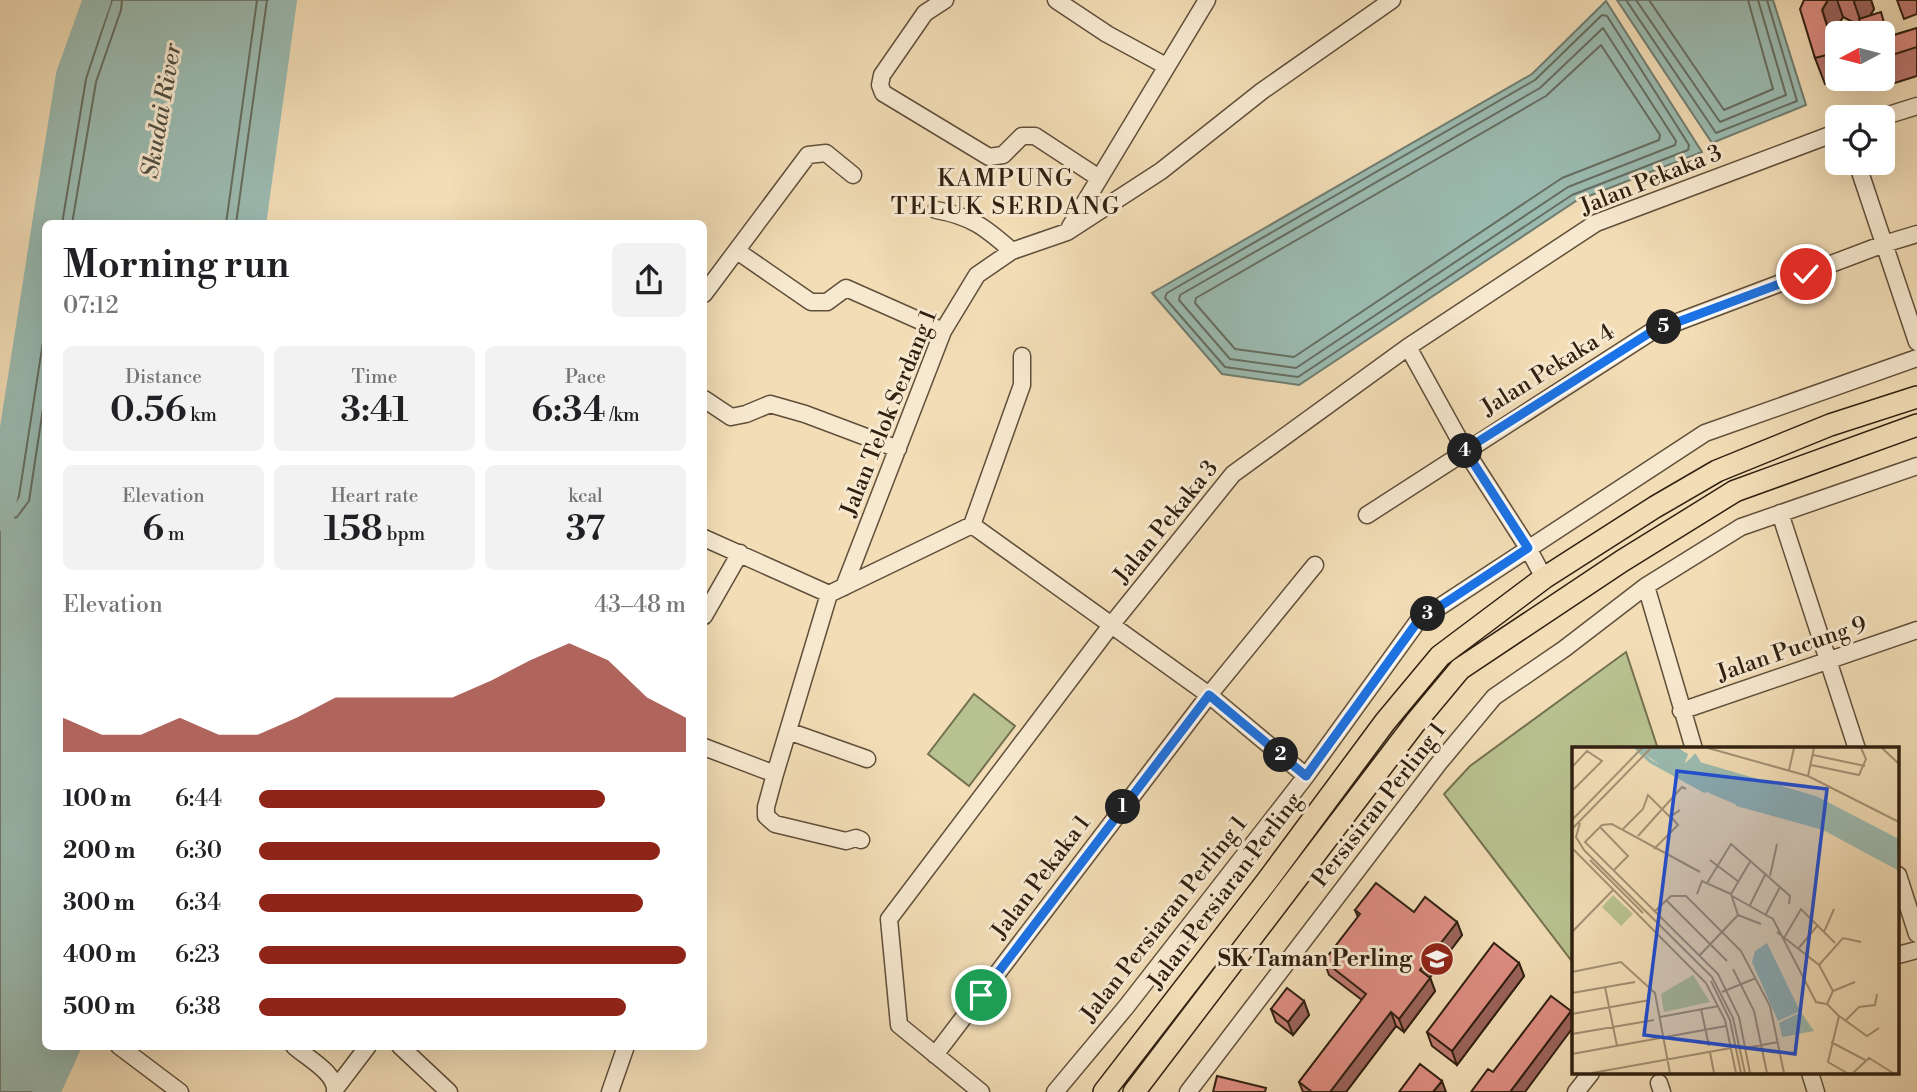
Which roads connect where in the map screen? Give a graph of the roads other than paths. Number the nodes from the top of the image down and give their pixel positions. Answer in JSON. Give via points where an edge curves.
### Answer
{"nodes":[{"id":1,"x":946,"y":0,"type":"edge"},
{"id":2,"x":1056,"y":0,"type":"edge"},
{"id":3,"x":1207,"y":0,"type":"edge"},
{"id":4,"x":1392,"y":0,"type":"edge"},
{"id":5,"x":1167,"y":66,"type":"junction"},
{"id":6,"x":1917,"y":106,"type":"edge"},
{"id":7,"x":1895,"y":113,"type":"edge"},
{"id":8,"x":1825,"y":137,"type":"edge"},
{"id":9,"x":853,"y":175,"type":"dead end"},
{"id":10,"x":1861,"y":175,"type":"edge"},
{"id":11,"x":1099,"y":177,"type":"junction"},
{"id":12,"x":936,"y":210,"type":"dead end"},
{"id":13,"x":1066,"y":232,"type":"junction"},
{"id":14,"x":1917,"y":234,"type":"edge"},
{"id":15,"x":1884,"y":244,"type":"junction"},
{"id":16,"x":737,"y":251,"type":"junction"},
{"id":17,"x":1013,"y":251,"type":"junction"},
{"id":18,"x":707,"y":290,"type":"edge"},
{"id":19,"x":943,"y":331,"type":"junction"},
{"id":20,"x":1917,"y":342,"type":"edge"},
{"id":21,"x":1408,"y":347,"type":"junction"},
{"id":22,"x":1022,"y":356,"type":"dead end"},
{"id":23,"x":1917,"y":358,"type":"edge"},
{"id":24,"x":707,"y":401,"type":"edge"},
{"id":25,"x":1915,"y":403,"type":"edge"},
{"id":26,"x":1917,"y":425,"type":"edge"},
{"id":27,"x":898,"y":449,"type":"junction"},
{"id":28,"x":1465,"y":450,"type":"junction"},
{"id":29,"x":1917,"y":466,"type":"edge"},
{"id":30,"x":1780,"y":513,"type":"junction"},
{"id":31,"x":1367,"y":515,"type":"dead end"},
{"id":32,"x":972,"y":525,"type":"junction"},
{"id":33,"x":707,"y":539,"type":"edge"},
{"id":34,"x":1528,"y":548,"type":"junction"},
{"id":35,"x":740,"y":553,"type":"junction"},
{"id":36,"x":1315,"y":565,"type":"dead end"},
{"id":37,"x":1544,"y":578,"type":"junction"},
{"id":38,"x":1646,"y":586,"type":"junction"},
{"id":39,"x":837,"y":591,"type":"junction"},
{"id":40,"x":707,"y":611,"type":"edge"},
{"id":41,"x":1112,"y":624,"type":"junction"},
{"id":42,"x":1917,"y":630,"type":"edge"},
{"id":43,"x":1828,"y":660,"type":"junction"},
{"id":44,"x":1209,"y":695,"type":"junction"},
{"id":45,"x":1681,"y":710,"type":"junction"},
{"id":46,"x":788,"y":731,"type":"junction"},
{"id":47,"x":1693,"y":747,"type":"edge"},
{"id":48,"x":1856,"y":747,"type":"edge"},
{"id":49,"x":707,"y":748,"type":"edge"},
{"id":50,"x":867,"y":759,"type":"dead end"},
{"id":51,"x":775,"y":774,"type":"junction"},
{"id":52,"x":1306,"y":776,"type":"junction"},
{"id":53,"x":861,"y":840,"type":"dead end"},
{"id":54,"x":1899,"y":878,"type":"edge"},
{"id":55,"x":1917,"y":934,"type":"edge"},
{"id":56,"x":1917,"y":950,"type":"edge"},
{"id":57,"x":1899,"y":956,"type":"edge"},
{"id":58,"x":125,"y":1050,"type":"edge"},
{"id":59,"x":299,"y":1050,"type":"edge"},
{"id":60,"x":365,"y":1050,"type":"edge"},
{"id":61,"x":404,"y":1050,"type":"edge"},
{"id":62,"x":625,"y":1050,"type":"edge"},
{"id":63,"x":935,"y":1055,"type":"junction"},
{"id":64,"x":1590,"y":1074,"type":"edge"},
{"id":65,"x":1810,"y":1074,"type":"edge"},
{"id":66,"x":335,"y":1090,"type":"edge"},
{"id":67,"x":180,"y":1092,"type":"edge"},
{"id":68,"x":449,"y":1092,"type":"edge"},
{"id":69,"x":610,"y":1092,"type":"edge"},
{"id":70,"x":981,"y":1092,"type":"edge"},
{"id":71,"x":1055,"y":1092,"type":"edge"},
{"id":72,"x":1104,"y":1092,"type":"edge"},
{"id":73,"x":1134,"y":1092,"type":"edge"},
{"id":74,"x":1188,"y":1092,"type":"edge"},
{"id":75,"x":1576,"y":1092,"type":"edge"},
{"id":76,"x":1816,"y":1092,"type":"edge"}],
"edges":[{"from":1,"to":11,"type":"street","via":[[925,13],[882,75],[883,93],[989,156],[1003,155],[1022,136],[1035,136]]},
{"from":2,"to":5,"type":"street"},
{"from":3,"to":5,"type":"street"},
{"from":4,"to":13,"type":"street","name":"Jalan Telok Serdang 1","via":[[1262,91],[1161,171]]},
{"from":5,"to":11,"type":"street"},
{"from":6,"to":7,"type":"street"},
{"from":8,"to":21,"type":"street","name":"Jalan Pekaka 3","via":[[1596,223]]},
{"from":9,"to":16,"type":"street","via":[[826,153],[808,155]]},
{"from":10,"to":15,"type":"street"},
{"from":11,"to":13,"type":"street"},
{"from":12,"to":17,"type":"street","via":[[960,214],[985,227]]},
{"from":13,"to":17,"type":"street","name":"Jalan Telok Serdang 1"},
{"from":14,"to":15,"type":"street","name":"Jalan Pekaka 4"},
{"from":15,"to":20,"type":"street"},
{"from":15,"to":28,"type":"street","name":"Jalan Pekaka 4","via":[[1651,332]]},
{"from":16,"to":18,"type":"street"},
{"from":16,"to":19,"type":"street","via":[[811,302],[827,302],[846,288]]},
{"from":17,"to":19,"type":"street","name":"Jalan Telok Serdang 1","via":[[977,275]]},
{"from":19,"to":27,"type":"street","name":"Jalan Telok Serdang 1"},
{"from":21,"to":28,"type":"street"},
{"from":21,"to":41,"type":"street","name":"Jalan Pekaka 3","via":[[1233,474]]},
{"from":22,"to":32,"type":"street","via":[[1022,385]]},
{"from":23,"to":34,"type":"street","name":"Jalan Persiaran Perling 1","via":[[1705,433]]},
{"from":24,"to":27,"type":"street","via":[[731,417],[771,404]]},
{"from":25,"to":37,"type":"main road","name":"Jalan Persiaran Perling","via":[[1830,425],[1717,471]]},
{"from":26,"to":73,"type":"main road","via":[[1735,491],[1460,669]]},
{"from":27,"to":39,"type":"street","name":"Jalan Telok Serdang 1"},
{"from":28,"to":31,"type":"street","name":"Jalan Pekaka 4"},
{"from":28,"to":34,"type":"street"},
{"from":29,"to":30,"type":"street"},
{"from":30,"to":38,"type":"street","via":[[1741,527]]},
{"from":30,"to":43,"type":"street"},
{"from":32,"to":39,"type":"street"},
{"from":32,"to":41,"type":"street"},
{"from":33,"to":35,"type":"street"},
{"from":34,"to":37,"type":"street"},
{"from":34,"to":52,"type":"street","name":"Jalan Persiaran Perling 1","via":[[1418,621]]},
{"from":35,"to":39,"type":"street"},
{"from":35,"to":40,"type":"street"},
{"from":36,"to":44,"type":"street","name":"Jalan Pekaka 1"},
{"from":37,"to":72,"type":"main road","name":"Jalan Persiaran Perling","via":[[1440,656]]},
{"from":38,"to":45,"type":"street"},
{"from":38,"to":74,"type":"street","name":"Persisiran Perling 1","via":[[1494,697]]},
{"from":39,"to":46,"type":"street","name":"Jalan Telok Serdang 1"},
{"from":41,"to":44,"type":"street"},
{"from":41,"to":63,"type":"street","name":"Jalan Pekaka 3","via":[[889,919],[899,1025]]},
{"from":42,"to":43,"type":"street","name":"Jalan Pucung 9"},
{"from":43,"to":45,"type":"street","name":"Jalan Pucung 9"},
{"from":43,"to":48,"type":"street"},
{"from":44,"to":52,"type":"street"},
{"from":44,"to":63,"type":"street","name":"Jalan Pekaka 1"},
{"from":45,"to":47,"type":"street"},
{"from":46,"to":50,"type":"street"},
{"from":46,"to":51,"type":"street","name":"Jalan Telok Serdang 1"},
{"from":49,"to":51,"type":"street"},
{"from":51,"to":53,"type":"street","name":"Jalan Telok Serdang 1","via":[[766,807],[771,822],[846,841]]},
{"from":52,"to":71,"type":"street","name":"Jalan Persiaran Perling 1"},
{"from":54,"to":55,"type":"street"},
{"from":56,"to":57,"type":"street"},
{"from":58,"to":67,"type":"street"},
{"from":59,"to":66,"type":"street","via":[[332,1078]]},
{"from":60,"to":66,"type":"street"},
{"from":61,"to":68,"type":"street"},
{"from":62,"to":69,"type":"street"},
{"from":63,"to":70,"type":"street","name":"Jalan Pekaka 3"},
{"from":64,"to":75,"type":"street"},
{"from":65,"to":76,"type":"street"}]}
